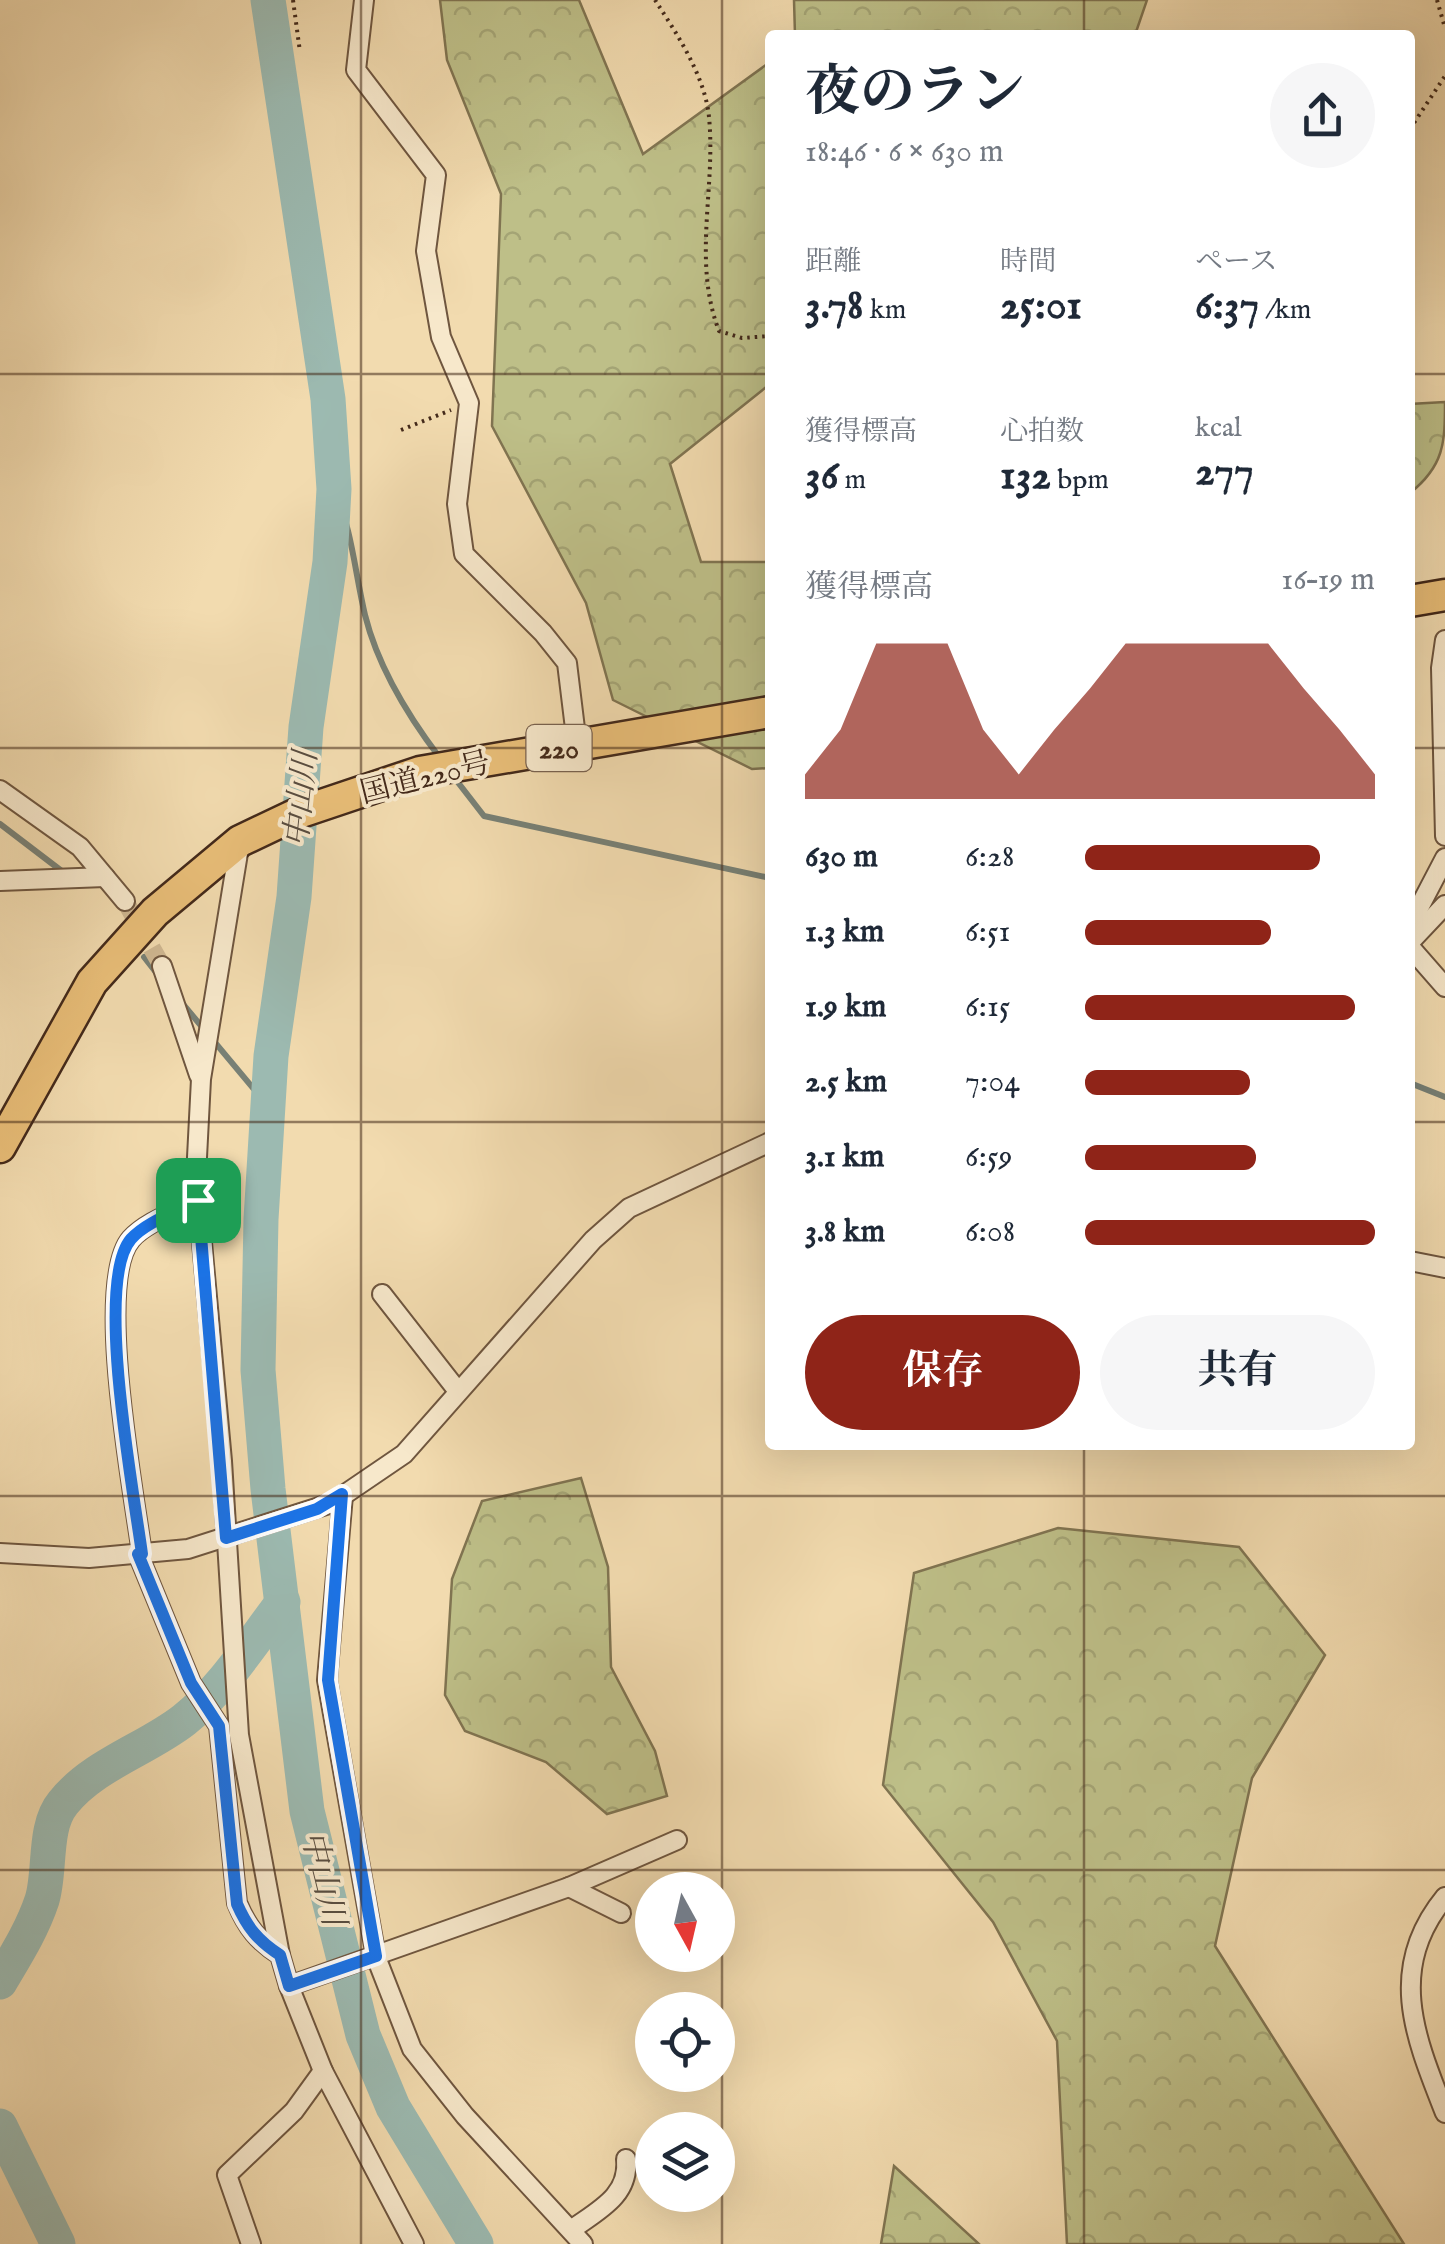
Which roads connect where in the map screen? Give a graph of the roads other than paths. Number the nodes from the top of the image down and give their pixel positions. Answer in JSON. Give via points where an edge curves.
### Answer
{"nodes":[{"id":1,"x":364,"y":0,"type":"edge"},
{"id":2,"x":1445,"y":595,"type":"edge"},
{"id":3,"x":1415,"y":600,"type":"edge"},
{"id":4,"x":1445,"y":640,"type":"edge"},
{"id":5,"x":765,"y":713,"type":"edge"},
{"id":6,"x":577,"y":746,"type":"junction"},
{"id":7,"x":0,"y":790,"type":"edge"},
{"id":8,"x":1445,"y":836,"type":"edge"},
{"id":9,"x":240,"y":841,"type":"junction"},
{"id":10,"x":1445,"y":858,"type":"edge"},
{"id":11,"x":105,"y":877,"type":"junction"},
{"id":12,"x":0,"y":881,"type":"edge"},
{"id":13,"x":125,"y":901,"type":"tunnel mouth"},
{"id":14,"x":1445,"y":906,"type":"edge"},
{"id":15,"x":1415,"y":915,"type":"edge"},
{"id":16,"x":1415,"y":939,"type":"edge"},
{"id":17,"x":1415,"y":950,"type":"edge"},
{"id":18,"x":162,"y":966,"type":"tunnel mouth"},
{"id":19,"x":1445,"y":987,"type":"edge"},
{"id":20,"x":201,"y":1079,"type":"junction"},
{"id":21,"x":765,"y":1144,"type":"edge"},
{"id":22,"x":0,"y":1147,"type":"edge"},
{"id":23,"x":198,"y":1200,"type":"junction"},
{"id":24,"x":1415,"y":1261,"type":"edge"},
{"id":25,"x":1445,"y":1268,"type":"edge"},
{"id":26,"x":382,"y":1294,"type":"dead end"},
{"id":27,"x":456,"y":1390,"type":"junction"},
{"id":28,"x":342,"y":1494,"type":"junction"},
{"id":29,"x":230,"y":1538,"type":"junction"},
{"id":30,"x":0,"y":1553,"type":"edge"},
{"id":31,"x":140,"y":1554,"type":"junction"},
{"id":32,"x":677,"y":1840,"type":"dead end"},
{"id":33,"x":569,"y":1886,"type":"junction"},
{"id":34,"x":1445,"y":1897,"type":"edge"},
{"id":35,"x":621,"y":1912,"type":"dead end"},
{"id":36,"x":280,"y":1955,"type":"junction"},
{"id":37,"x":376,"y":1956,"type":"junction"},
{"id":38,"x":294,"y":1985,"type":"junction"},
{"id":39,"x":323,"y":2071,"type":"junction"},
{"id":40,"x":1445,"y":2113,"type":"edge"},
{"id":41,"x":626,"y":2159,"type":"dead end"},
{"id":42,"x":577,"y":2237,"type":"edge"},
{"id":43,"x":251,"y":2244,"type":"edge"},
{"id":44,"x":414,"y":2244,"type":"edge"}],
"edges":[{"from":1,"to":6,"type":"street","via":[[356,70],[436,175],[426,251],[441,336],[470,403],[457,504],[464,554],[567,664]]},
{"from":2,"to":3,"type":"highway"},
{"from":4,"to":8,"type":"street"},
{"from":5,"to":6,"type":"highway","name":"国道220号","number":"220"},
{"from":6,"to":9,"type":"highway","name":"国道220号","number":"220","via":[[420,772]]},
{"from":7,"to":11,"type":"street","via":[[80,847]]},
{"from":9,"to":20,"type":"street"},
{"from":9,"to":22,"type":"highway","name":"国道220号","number":"220","via":[[154,912],[92,982]]},
{"from":10,"to":15,"type":"street"},
{"from":11,"to":12,"type":"street"},
{"from":11,"to":13,"type":"street"},
{"from":14,"to":16,"type":"street"},
{"from":17,"to":19,"type":"street"},
{"from":18,"to":20,"type":"street"},
{"from":20,"to":23,"type":"street"},
{"from":21,"to":27,"type":"street","via":[[629,1208]]},
{"from":23,"to":29,"type":"street"},
{"from":23,"to":31,"type":"street","via":[[141,1230],[120,1265],[116,1342]]},
{"from":24,"to":25,"type":"street"},
{"from":26,"to":27,"type":"street"},
{"from":27,"to":28,"type":"street","via":[[404,1454]]},
{"from":28,"to":29,"type":"street"},
{"from":28,"to":37,"type":"street","via":[[328,1680]]},
{"from":29,"to":31,"type":"street"},
{"from":29,"to":36,"type":"street","via":[[239,1735]]},
{"from":30,"to":31,"type":"street"},
{"from":31,"to":36,"type":"street","via":[[191,1683],[219,1726],[237,1904],[262,1944]]},
{"from":32,"to":33,"type":"street"},
{"from":33,"to":35,"type":"street"},
{"from":33,"to":37,"type":"street"},
{"from":34,"to":40,"type":"street","via":[[1431,1914],[1408,1995],[1414,2033]]},
{"from":36,"to":38,"type":"street"},
{"from":37,"to":38,"type":"street"},
{"from":37,"to":42,"type":"street","via":[[412,2049]]},
{"from":38,"to":39,"type":"street"},
{"from":39,"to":43,"type":"street","via":[[294,2111],[228,2175]]},
{"from":39,"to":44,"type":"street"},
{"from":41,"to":42,"type":"street","via":[[628,2175],[617,2196]]}]}
